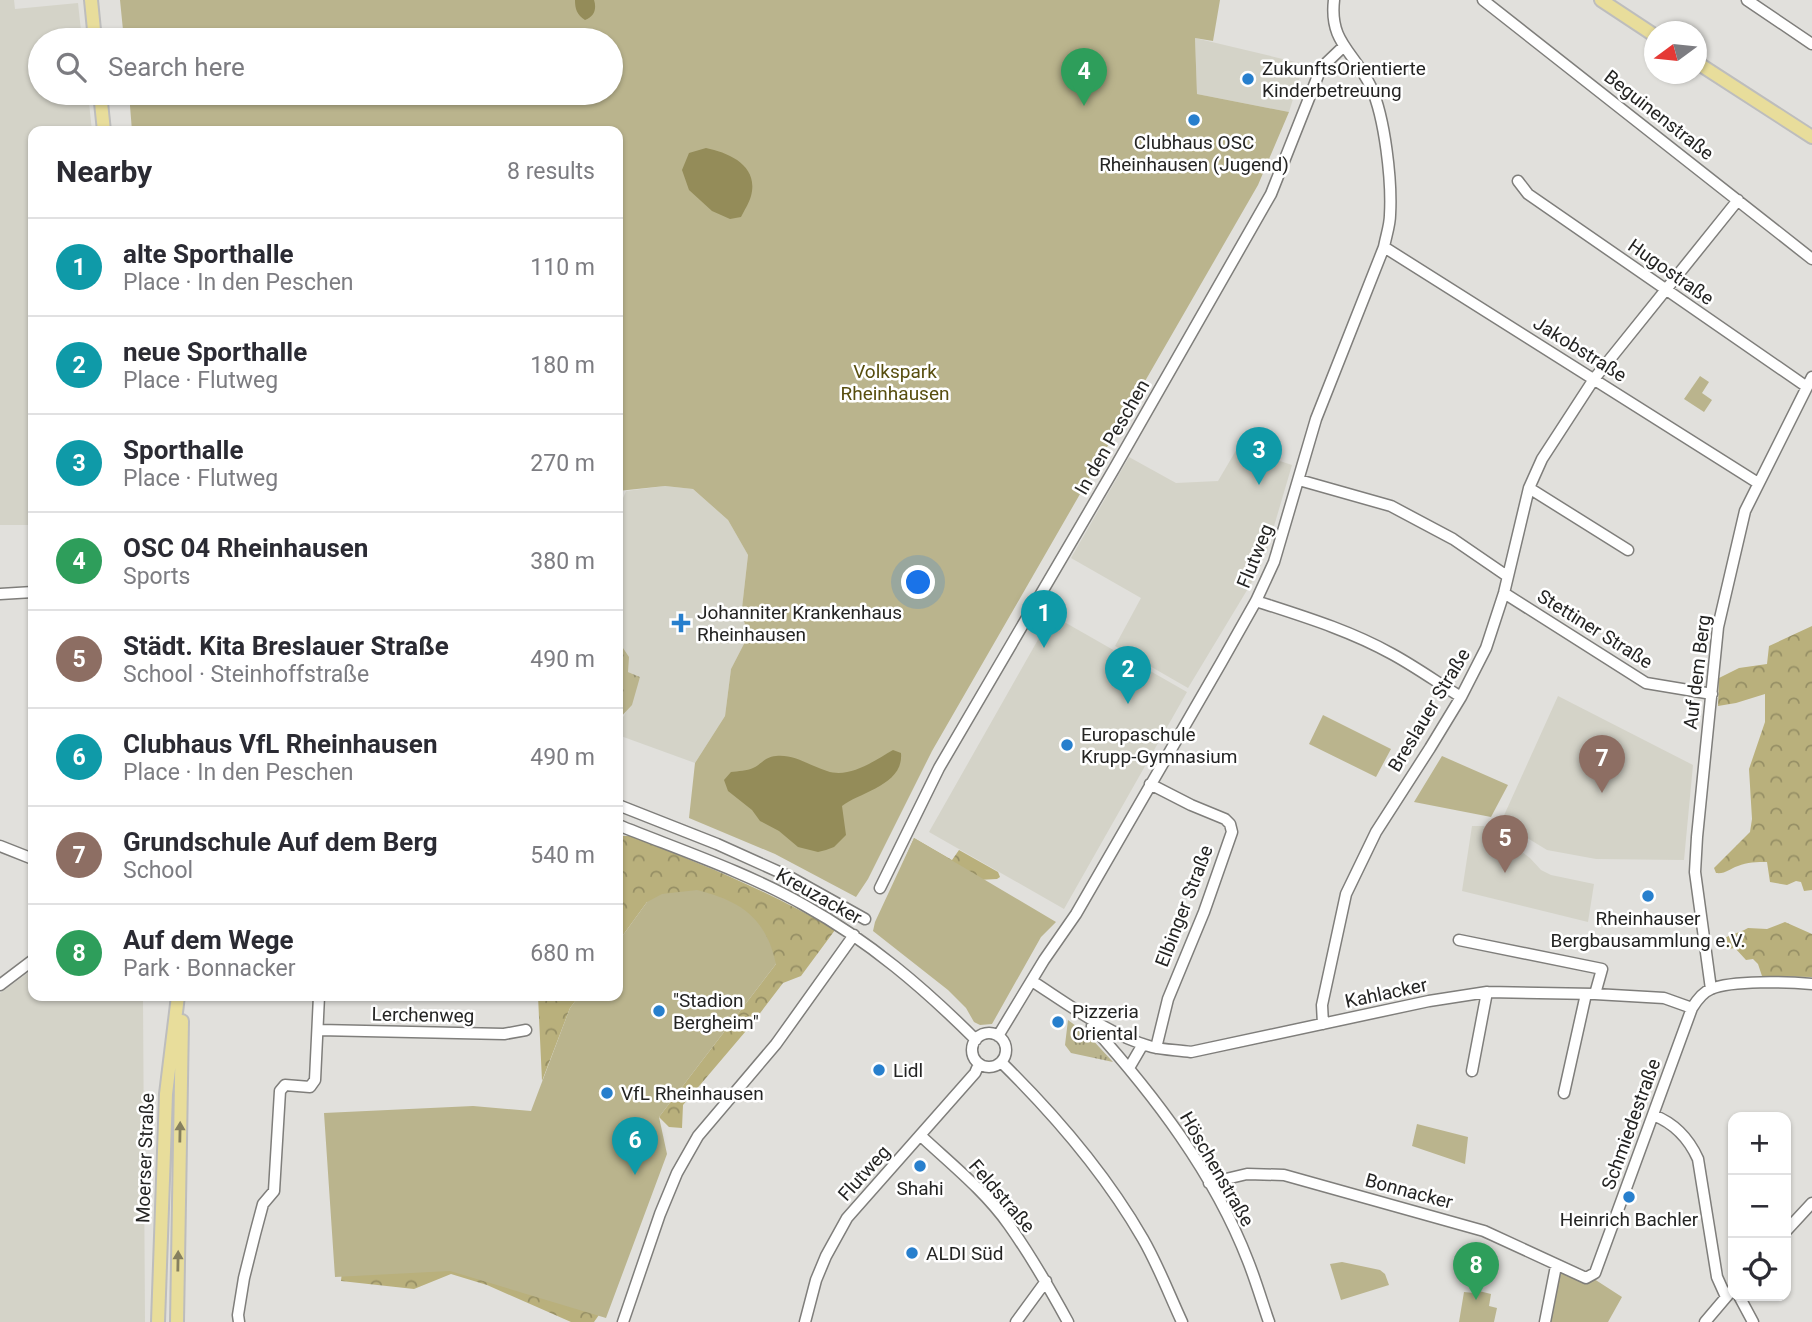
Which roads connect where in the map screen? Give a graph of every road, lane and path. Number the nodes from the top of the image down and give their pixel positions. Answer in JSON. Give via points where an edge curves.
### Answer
{"nodes":[{"id":1,"x":91,"y":0,"type":"edge"},
{"id":2,"x":1334,"y":0,"type":"edge"},
{"id":3,"x":1483,"y":0,"type":"edge"},
{"id":4,"x":1601,"y":0,"type":"edge"},
{"id":5,"x":1747,"y":0,"type":"edge"},
{"id":6,"x":94,"y":28,"type":"edge"},
{"id":7,"x":1644,"y":28,"type":"edge"},
{"id":8,"x":1812,"y":44,"type":"edge"},
{"id":9,"x":1344,"y":46,"type":"junction"},
{"id":10,"x":1707,"y":69,"type":"edge"},
{"id":11,"x":101,"y":105,"type":"edge"},
{"id":12,"x":103,"y":126,"type":"edge"},
{"id":13,"x":1812,"y":137,"type":"edge"},
{"id":14,"x":1518,"y":181,"type":"dead end"},
{"id":15,"x":1738,"y":200,"type":"junction"},
{"id":16,"x":1384,"y":247,"type":"junction"},
{"id":17,"x":1812,"y":259,"type":"edge"},
{"id":18,"x":1666,"y":289,"type":"junction"},
{"id":19,"x":1812,"y":377,"type":"edge"},
{"id":20,"x":1594,"y":379,"type":"junction"},
{"id":21,"x":1807,"y":387,"type":"junction"},
{"id":22,"x":1298,"y":480,"type":"junction"},
{"id":23,"x":1758,"y":482,"type":"junction"},
{"id":24,"x":1529,"y":488,"type":"junction"},
{"id":25,"x":1628,"y":550,"type":"dead end"},
{"id":26,"x":1507,"y":576,"type":"junction"},
{"id":27,"x":28,"y":592,"type":"edge"},
{"id":28,"x":1504,"y":593,"type":"junction"},
{"id":29,"x":0,"y":594,"type":"edge"},
{"id":30,"x":1256,"y":600,"type":"junction"},
{"id":31,"x":1712,"y":694,"type":"junction"},
{"id":32,"x":1461,"y":697,"type":"junction"},
{"id":33,"x":1150,"y":784,"type":"junction"},
{"id":34,"x":623,"y":807,"type":"edge"},
{"id":35,"x":623,"y":827,"type":"edge"},
{"id":36,"x":0,"y":846,"type":"edge"},
{"id":37,"x":28,"y":857,"type":"edge"},
{"id":38,"x":880,"y":888,"type":"dead end"},
{"id":39,"x":865,"y":919,"type":"dead end"},
{"id":40,"x":854,"y":935,"type":"junction"},
{"id":41,"x":1459,"y":940,"type":"dead end"},
{"id":42,"x":28,"y":964,"type":"edge"},
{"id":43,"x":1032,"y":981,"type":"junction"},
{"id":44,"x":1812,"y":984,"type":"edge"},
{"id":45,"x":0,"y":985,"type":"edge"},
{"id":46,"x":1712,"y":989,"type":"junction"},
{"id":47,"x":1486,"y":992,"type":"junction"},
{"id":48,"x":1591,"y":994,"type":"junction"},
{"id":49,"x":179,"y":1001,"type":"edge"},
{"id":50,"x":180,"y":1001,"type":"edge"},
{"id":51,"x":319,"y":1001,"type":"edge"},
{"id":52,"x":1692,"y":1008,"type":"junction"},
{"id":53,"x":1094,"y":1021,"type":"junction"},
{"id":54,"x":1323,"y":1024,"type":"junction"},
{"id":55,"x":319,"y":1030,"type":"junction"},
{"id":56,"x":526,"y":1030,"type":"dead end"},
{"id":57,"x":998,"y":1036,"type":"junction"},
{"id":58,"x":976,"y":1040,"type":"junction"},
{"id":59,"x":1143,"y":1044,"type":"junction"},
{"id":60,"x":1156,"y":1048,"type":"junction"},
{"id":61,"x":1001,"y":1062,"type":"junction"},
{"id":62,"x":979,"y":1064,"type":"junction"},
{"id":63,"x":1129,"y":1068,"type":"junction"},
{"id":64,"x":1472,"y":1071,"type":"dead end"},
{"id":65,"x":1564,"y":1093,"type":"dead end"},
{"id":66,"x":1653,"y":1115,"type":"junction"},
{"id":67,"x":921,"y":1136,"type":"junction"},
{"id":68,"x":1209,"y":1183,"type":"junction"},
{"id":69,"x":1812,"y":1203,"type":"edge"},
{"id":70,"x":1791,"y":1226,"type":"edge"},
{"id":71,"x":1556,"y":1266,"type":"junction"},
{"id":72,"x":1591,"y":1277,"type":"joint"},
{"id":73,"x":1046,"y":1281,"type":"junction"},
{"id":74,"x":1728,"y":1291,"type":"edge"},
{"id":75,"x":1728,"y":1295,"type":"edge"},
{"id":76,"x":1742,"y":1301,"type":"edge"},
{"id":77,"x":158,"y":1322,"type":"edge"},
{"id":78,"x":177,"y":1322,"type":"edge"},
{"id":79,"x":239,"y":1322,"type":"edge"},
{"id":80,"x":623,"y":1322,"type":"edge"},
{"id":81,"x":805,"y":1322,"type":"edge"},
{"id":82,"x":1016,"y":1322,"type":"edge"},
{"id":83,"x":1068,"y":1322,"type":"edge"},
{"id":84,"x":1182,"y":1322,"type":"edge"},
{"id":85,"x":1269,"y":1322,"type":"edge"},
{"id":86,"x":1545,"y":1322,"type":"edge"},
{"id":87,"x":1705,"y":1322,"type":"edge"},
{"id":88,"x":1753,"y":1322,"type":"edge"}],
"edges":[{"from":1,"to":6,"type":"main road"},
{"from":2,"to":9,"type":"street","via":[[1334,28]]},
{"from":3,"to":15,"type":"street","name":"Beguinenstraße"},
{"from":4,"to":7,"type":"main road"},
{"from":5,"to":8,"type":"street"},
{"from":9,"to":16,"type":"street","name":"Flutweg","via":[[1371,87],[1378,110],[1390,183]]},
{"from":9,"to":38,"type":"street","name":"In den Peschen","via":[[1321,68],[1271,194],[939,768]]},
{"from":10,"to":13,"type":"main road"},
{"from":11,"to":12,"type":"main road"},
{"from":14,"to":18,"type":"street","name":"Hugostraße","via":[[1528,194]]},
{"from":15,"to":17,"type":"street","name":"Beguinenstraße"},
{"from":15,"to":18,"type":"street","name":"Breslauer Straße"},
{"from":16,"to":20,"type":"street","name":"Jakobstraße"},
{"from":16,"to":22,"type":"street","name":"Flutweg","via":[[1320,408]]},
{"from":18,"to":20,"type":"street","name":"Breslauer Straße"},
{"from":18,"to":21,"type":"street","name":"Hugostraße"},
{"from":19,"to":21,"type":"street","name":"Auf dem Berg"},
{"from":20,"to":23,"type":"street","name":"Jakobstraße"},
{"from":20,"to":24,"type":"street","name":"Breslauer Straße","via":[[1542,459]]},
{"from":21,"to":23,"type":"street","name":"Auf dem Berg"},
{"from":22,"to":26,"type":"street","via":[[1392,507],[1453,539]]},
{"from":22,"to":30,"type":"street","name":"Flutweg","via":[[1284,534]]},
{"from":23,"to":31,"type":"street","name":"Auf dem Berg","via":[[1745,511],[1718,627]]},
{"from":24,"to":25,"type":"street"},
{"from":24,"to":26,"type":"street","name":"Breslauer Straße"},
{"from":26,"to":28,"type":"street","name":"Breslauer Straße"},
{"from":27,"to":29,"type":"street"},
{"from":28,"to":31,"type":"street","name":"Stettiner Straße","via":[[1646,683]]},
{"from":28,"to":32,"type":"street","name":"Breslauer Straße","via":[[1486,648]]},
{"from":30,"to":32,"type":"street","via":[[1368,642]]},
{"from":30,"to":33,"type":"street","name":"Flutweg"},
{"from":31,"to":46,"type":"street","name":"Auf dem Berg","via":[[1695,872]]},
{"from":32,"to":54,"type":"street","name":"Breslauer Straße","via":[[1376,832],[1346,894],[1322,1005]]},
{"from":33,"to":43,"type":"street","name":"Flutweg"},
{"from":33,"to":60,"type":"street","name":"Elbinger Straße","via":[[1226,819],[1232,832],[1168,999]]},
{"from":34,"to":39,"type":"street","via":[[776,870]]},
{"from":35,"to":40,"type":"street","name":"Kreuzacker","via":[[772,888]]},
{"from":36,"to":37,"type":"street"},
{"from":40,"to":58,"type":"street","name":"Kreuzacker","via":[[915,982]]},
{"from":40,"to":80,"type":"street","via":[[776,1044],[698,1136],[660,1214]]},
{"from":41,"to":48,"type":"street","via":[[1602,969]]},
{"from":42,"to":45,"type":"street"},
{"from":43,"to":53,"type":"street","name":"Kahlacker"},
{"from":43,"to":57,"type":"street","name":"Flutweg"},
{"from":44,"to":46,"type":"street"},
{"from":46,"to":52,"type":"street","name":"Schmiedestraße"},
{"from":47,"to":48,"type":"street","name":"Kahlacker"},
{"from":47,"to":54,"type":"street","name":"Kahlacker"},
{"from":47,"to":64,"type":"street"},
{"from":48,"to":52,"type":"street","name":"Kahlacker","via":[[1664,998]]},
{"from":48,"to":65,"type":"street"},
{"from":49,"to":77,"type":"main road","name":"Moerser Straße","via":[[166,1094]]},
{"from":78,"to":50,"type":"main road","name":"Moerser Straße","one_way":true},
{"from":51,"to":55,"type":"street"},
{"from":52,"to":66,"type":"street","name":"Schmiedestraße"},
{"from":53,"to":59,"type":"street","name":"Kahlacker"},
{"from":53,"to":63,"type":"street","name":"Kahlacker","via":[[1092,1026]]},
{"from":54,"to":60,"type":"street","name":"Kahlacker","via":[[1191,1052]]},
{"from":55,"to":56,"type":"street","name":"Lerchenweg","via":[[504,1034]]},
{"from":55,"to":79,"type":"street","via":[[313,1084],[285,1085],[280,1091],[274,1191],[263,1204],[244,1278]]},
{"from":57,"to":58,"type":"street","via":[[987,1034]]},
{"from":57,"to":61,"type":"street","via":[[1006,1052]]},
{"from":58,"to":62,"type":"street","via":[[972,1052]]},
{"from":59,"to":60,"type":"street","name":"Kahlacker"},
{"from":59,"to":63,"type":"street"},
{"from":61,"to":62,"type":"street","via":[[993,1067]]},
{"from":61,"to":84,"type":"street","via":[[1079,1145],[1122,1205]]},
{"from":62,"to":67,"type":"street","name":"Flutweg"},
{"from":63,"to":68,"type":"street","name":"Höschenstraße"},
{"from":66,"to":72,"type":"street","name":"Schmiedestraße"},
{"from":66,"to":74,"type":"street","via":[[1675,1126],[1698,1159],[1717,1277]]},
{"from":67,"to":73,"type":"street","name":"Feldstraße","via":[[1008,1223]]},
{"from":67,"to":81,"type":"street","name":"Flutweg","via":[[857,1205],[833,1240]]},
{"from":68,"to":71,"type":"street","name":"Bonnacker","via":[[1247,1174],[1284,1175],[1484,1231]]},
{"from":68,"to":85,"type":"street","name":"Höschenstraße","via":[[1248,1260]]},
{"from":69,"to":70,"type":"street"},
{"from":71,"to":72,"type":"street","name":"Bonnacker"},
{"from":71,"to":86,"type":"street"},
{"from":73,"to":82,"type":"street"},
{"from":73,"to":83,"type":"street","name":"Feldstraße"},
{"from":75,"to":87,"type":"street"},
{"from":76,"to":88,"type":"street"}]}
